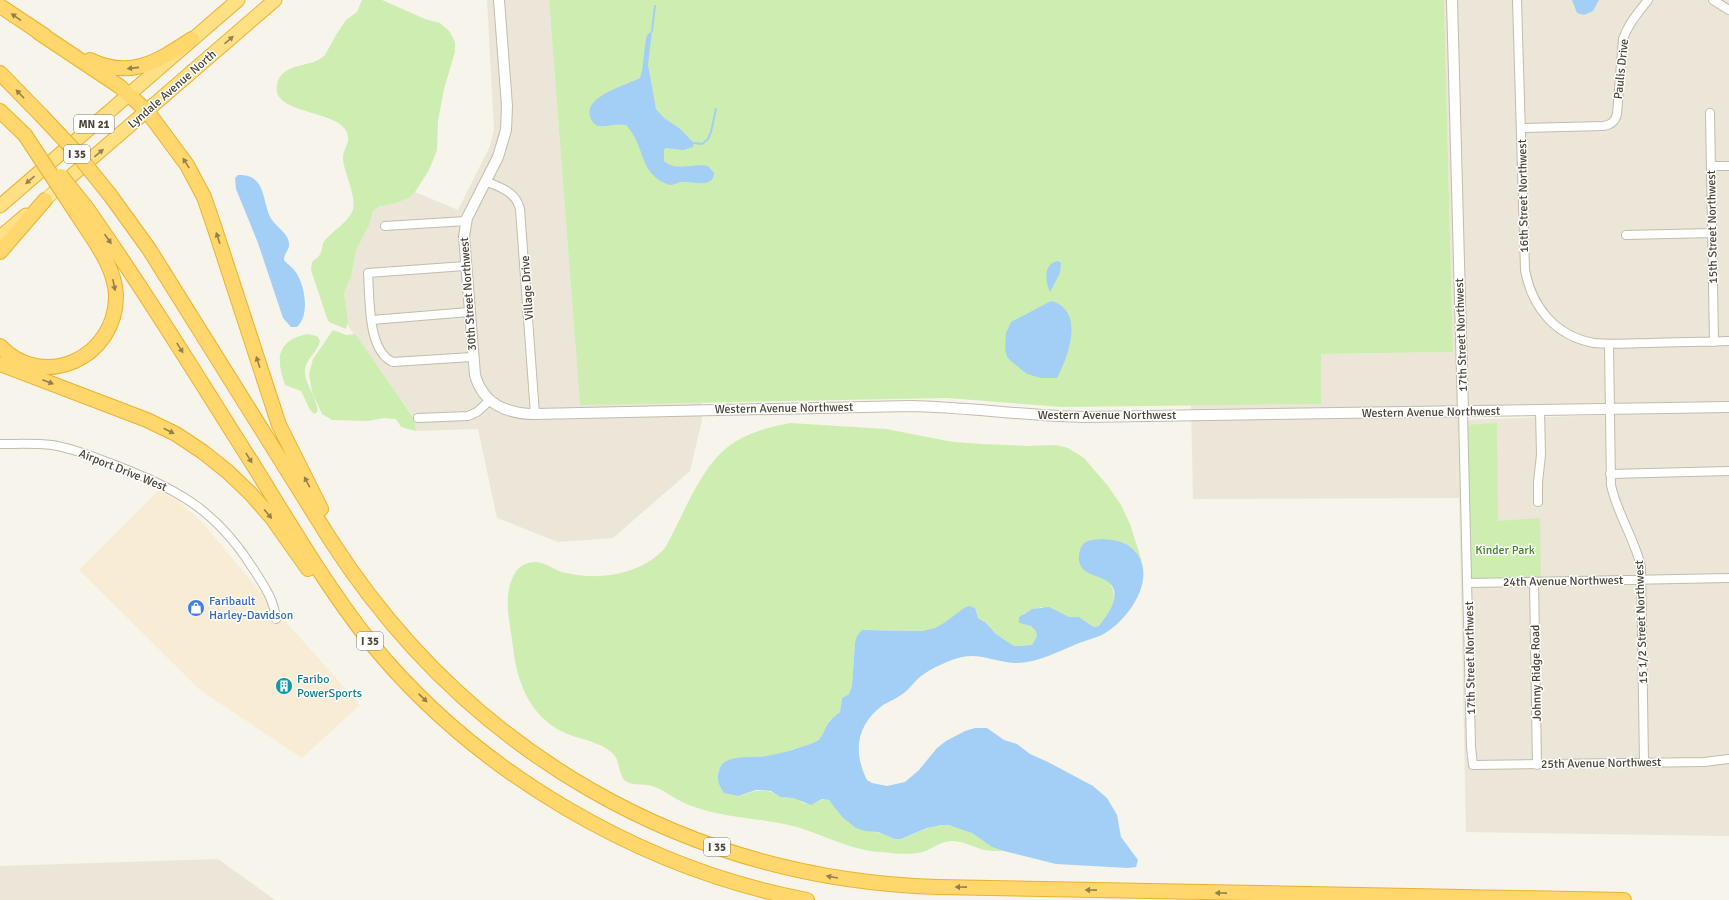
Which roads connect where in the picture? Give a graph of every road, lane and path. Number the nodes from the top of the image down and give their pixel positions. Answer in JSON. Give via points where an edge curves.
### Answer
{"nodes":[{"id":1,"x":238,"y":0,"type":"edge"},
{"id":2,"x":274,"y":0,"type":"edge"},
{"id":3,"x":499,"y":0,"type":"edge"},
{"id":4,"x":1452,"y":0,"type":"edge"},
{"id":5,"x":1517,"y":0,"type":"edge"},
{"id":6,"x":1648,"y":0,"type":"edge"},
{"id":7,"x":1713,"y":0,"type":"edge"},
{"id":8,"x":0,"y":6,"type":"edge"},
{"id":9,"x":1729,"y":10,"type":"edge"},
{"id":10,"x":38,"y":32,"type":"junction"},
{"id":11,"x":192,"y":39,"type":"junction"},
{"id":12,"x":0,"y":73,"type":"edge"},
{"id":13,"x":129,"y":94,"type":"junction"},
{"id":14,"x":0,"y":110,"type":"edge"},
{"id":15,"x":147,"y":111,"type":"junction"},
{"id":16,"x":1710,"y":113,"type":"dead end"},
{"id":17,"x":1522,"y":128,"type":"junction"},
{"id":18,"x":1711,"y":166,"type":"junction"},
{"id":19,"x":1729,"y":166,"type":"edge"},
{"id":20,"x":69,"y":178,"type":"joint"},
{"id":21,"x":485,"y":180,"type":"junction"},
{"id":22,"x":45,"y":200,"type":"junction"},
{"id":23,"x":0,"y":206,"type":"edge"},
{"id":24,"x":81,"y":211,"type":"junction"},
{"id":25,"x":466,"y":221,"type":"junction"},
{"id":26,"x":385,"y":226,"type":"dead end"},
{"id":27,"x":1712,"y":233,"type":"junction"},
{"id":28,"x":1626,"y":235,"type":"dead end"},
{"id":29,"x":0,"y":237,"type":"edge"},
{"id":30,"x":0,"y":252,"type":"edge"},
{"id":31,"x":465,"y":266,"type":"junction"},
{"id":32,"x":469,"y":312,"type":"junction"},
{"id":33,"x":372,"y":320,"type":"junction"},
{"id":34,"x":1729,"y":341,"type":"edge"},
{"id":35,"x":1714,"y":342,"type":"junction"},
{"id":36,"x":1609,"y":344,"type":"junction"},
{"id":37,"x":0,"y":346,"type":"edge"},
{"id":38,"x":472,"y":358,"type":"junction"},
{"id":39,"x":4,"y":365,"type":"edge"},
{"id":40,"x":489,"y":401,"type":"junction"},
{"id":41,"x":1729,"y":407,"type":"edge"},
{"id":42,"x":1610,"y":409,"type":"junction"},
{"id":43,"x":1540,"y":410,"type":"junction"},
{"id":44,"x":1463,"y":412,"type":"junction"},
{"id":45,"x":535,"y":414,"type":"junction"},
{"id":46,"x":418,"y":418,"type":"dead end"},
{"id":47,"x":0,"y":444,"type":"edge"},
{"id":48,"x":1729,"y":471,"type":"edge"},
{"id":49,"x":1610,"y":474,"type":"junction"},
{"id":50,"x":1538,"y":502,"type":"dead end"},
{"id":51,"x":1729,"y":578,"type":"edge"},
{"id":52,"x":1641,"y":580,"type":"junction"},
{"id":53,"x":1534,"y":581,"type":"junction"},
{"id":54,"x":1468,"y":582,"type":"junction"},
{"id":55,"x":365,"y":590,"type":"junction"},
{"id":56,"x":276,"y":619,"type":"dead end"},
{"id":57,"x":402,"y":678,"type":"junction"},
{"id":58,"x":1729,"y":759,"type":"edge"},
{"id":59,"x":1644,"y":762,"type":"junction"},
{"id":60,"x":1473,"y":765,"type":"joint"},
{"id":61,"x":1537,"y":765,"type":"junction"},
{"id":62,"x":807,"y":900,"type":"edge"},
{"id":63,"x":1624,"y":900,"type":"edge"}],
"edges":[{"from":1,"to":11,"type":"highway","name":"Lyndale Avenue North"},
{"from":15,"to":2,"type":"highway","name":"Lyndale Avenue North","one_way":true},
{"from":3,"to":21,"type":"street","name":"30th Street Northwest","via":[[507,124],[502,146]]},
{"from":4,"to":44,"type":"street","name":"17th Street Northwest"},
{"from":5,"to":17,"type":"street","name":"16th Street Northwest"},
{"from":6,"to":17,"type":"street","name":"Paulis Drive","via":[[1628,25],[1623,39],[1617,114],[1614,122],[1603,126]]},
{"from":7,"to":9,"type":"street"},
{"from":10,"to":8,"type":"highway","one_way":true},
{"from":11,"to":10,"type":"highway","one_way":true,"via":[[152,64],[124,69],[95,62]]},
{"from":10,"to":13,"type":"highway"},
{"from":11,"to":13,"type":"highway","name":"Lyndale Avenue North","number":"MN 21"},
{"from":55,"to":12,"type":"highway","number":"I 35","one_way":true,"bridge":true,"via":[[330,539],[149,249],[73,149]]},
{"from":13,"to":15,"type":"highway"},
{"from":13,"to":23,"type":"highway","name":"Lyndale Avenue North","number":"MN 21","one_way":true},
{"from":14,"to":24,"type":"highway","number":"I 35","bridge":true,"via":[[48,159]]},
{"from":20,"to":15,"type":"highway","name":"Lyndale Avenue North","one_way":true},
{"from":55,"to":15,"type":"highway","one_way":true,"via":[[279,425],[204,197],[187,165]]},
{"from":16,"to":18,"type":"street","name":"15th Street Northwest"},
{"from":17,"to":36,"type":"street","name":"16th Street Northwest","via":[[1525,270],[1533,299],[1542,312],[1565,332],[1594,343]]},
{"from":18,"to":19,"type":"street"},
{"from":18,"to":27,"type":"street","name":"15th Street Northwest"},
{"from":20,"to":22,"type":"main road"},
{"from":21,"to":25,"type":"street","name":"30th Street Northwest"},
{"from":21,"to":45,"type":"street","name":"Village Drive","via":[[510,193],[517,200],[520,209]]},
{"from":22,"to":29,"type":"highway"},
{"from":22,"to":30,"type":"highway"},
{"from":24,"to":37,"type":"highway","one_way":true,"via":[[114,281],[115,308],[106,333],[88,354],[63,366],[37,367],[11,356]]},
{"from":24,"to":57,"type":"highway","number":"I 35","one_way":true,"via":[[158,312],[330,588],[372,644]]},
{"from":25,"to":26,"type":"street"},
{"from":25,"to":31,"type":"street","name":"30th Street Northwest"},
{"from":27,"to":28,"type":"street"},
{"from":27,"to":35,"type":"street","name":"15th Street Northwest"},
{"from":31,"to":32,"type":"street","name":"30th Street Northwest"},
{"from":31,"to":33,"type":"street","via":[[368,273]]},
{"from":32,"to":33,"type":"street"},
{"from":32,"to":38,"type":"street","name":"30th Street Northwest"},
{"from":33,"to":38,"type":"street","via":[[375,341],[386,359],[393,362]]},
{"from":34,"to":35,"type":"street","name":"16th Street Northwest"},
{"from":35,"to":36,"type":"street","name":"16th Street Northwest"},
{"from":36,"to":42,"type":"street","name":"15 1/2 Street Northwest"},
{"from":38,"to":40,"type":"street","name":"30th Street Northwest","via":[[476,379]]},
{"from":39,"to":57,"type":"highway","one_way":true,"via":[[147,420],[176,434],[218,464],[251,494],[272,518],[343,615]]},
{"from":40,"to":45,"type":"street","name":"Western Avenue Northwest","via":[[509,411]]},
{"from":40,"to":46,"type":"street","via":[[468,416]]},
{"from":41,"to":42,"type":"street","name":"Western Avenue Northwest"},
{"from":42,"to":43,"type":"street","name":"Western Avenue Northwest"},
{"from":42,"to":49,"type":"street","name":"15 1/2 Street Northwest"},
{"from":43,"to":44,"type":"street","name":"Western Avenue Northwest"},
{"from":43,"to":50,"type":"street"},
{"from":44,"to":45,"type":"street","name":"Western Avenue Northwest","via":[[1084,417],[910,406]]},
{"from":44,"to":54,"type":"street","name":"17th Street Northwest"},
{"from":47,"to":56,"type":"street","name":"Airport Drive West","via":[[52,445],[77,451],[152,479],[188,500],[222,528],[248,560],[268,591],[275,607]]},
{"from":48,"to":49,"type":"street"},
{"from":49,"to":52,"type":"street","name":"15 1/2 Street Northwest","via":[[1613,497],[1638,555]]},
{"from":51,"to":52,"type":"street","name":"24th Avenue Northwest"},
{"from":52,"to":53,"type":"street","name":"24th Avenue Northwest"},
{"from":52,"to":59,"type":"street","name":"15 1/2 Street Northwest"},
{"from":53,"to":54,"type":"street","name":"24th Avenue Northwest"},
{"from":53,"to":61,"type":"street","name":"Johnny Ridge Road"},
{"from":54,"to":60,"type":"street","name":"17th Street Northwest"},
{"from":63,"to":55,"type":"highway","number":"I 35","one_way":true,"via":[[912,886],[844,879],[764,862],[651,821],[556,770],[510,737],[451,687],[400,634]]},
{"from":57,"to":62,"type":"highway","number":"I 35","one_way":true,"via":[[484,752],[576,814],[636,845],[683,864],[740,884]]},
{"from":58,"to":59,"type":"street","name":"25th Avenue Northwest","via":[[1704,762]]},
{"from":59,"to":61,"type":"street","name":"25th Avenue Northwest"},
{"from":60,"to":61,"type":"street","name":"25th Avenue Northwest"}]}
